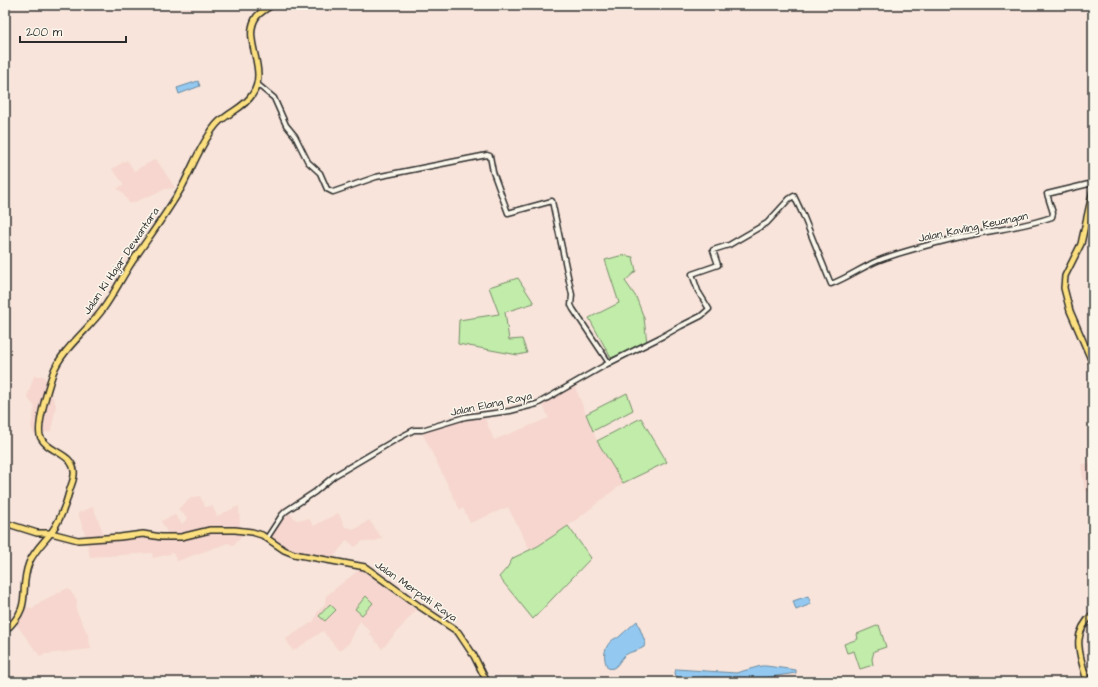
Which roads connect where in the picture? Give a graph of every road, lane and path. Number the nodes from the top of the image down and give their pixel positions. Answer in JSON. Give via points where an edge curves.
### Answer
{"nodes":[{"id":1,"x":272,"y":5,"type":"edge"},
{"id":2,"x":257,"y":84,"type":"junction"},
{"id":3,"x":1093,"y":183,"type":"edge"},
{"id":4,"x":1093,"y":190,"type":"edge"},
{"id":5,"x":709,"y":308,"type":"joint"},
{"id":6,"x":609,"y":363,"type":"junction"},
{"id":7,"x":1093,"y":364,"type":"edge"},
{"id":8,"x":5,"y":523,"type":"edge"},
{"id":9,"x":50,"y":534,"type":"junction"},
{"id":10,"x":268,"y":538,"type":"junction"},
{"id":11,"x":1093,"y":614,"type":"edge"},
{"id":12,"x":5,"y":631,"type":"edge"},
{"id":13,"x":487,"y":682,"type":"edge"},
{"id":14,"x":1087,"y":682,"type":"edge"}],
"edges":[{"from":1,"to":2,"type":"main road","name":"Jalan Ki Hajar Dewantara","via":[[258,15],[251,36],[259,71]]},
{"from":2,"to":6,"type":"street","via":[[274,98],[286,125],[295,136],[308,162],[320,173],[330,191],[376,177],[489,155],[508,213],[552,201],[573,310]]},
{"from":2,"to":9,"type":"main road","name":"Jalan Ki Hajar Dewantara","via":[[254,93],[245,104],[217,124],[205,141],[180,190],[103,310],[53,371],[39,435],[45,443],[70,461],[74,474],[65,505]]},
{"from":3,"to":5,"type":"street","name":"Jalan Kavling Keuangan","via":[[1047,194],[1052,217],[909,251],[876,262],[830,284],[794,196],[767,223],[729,245],[712,250],[718,265],[692,274],[698,291]]},
{"from":4,"to":7,"type":"main road","via":[[1081,244],[1064,276],[1068,305]]},
{"from":5,"to":6,"type":"street","name":"Jalan Elang Raya","via":[[701,316]]},
{"from":6,"to":10,"type":"street","name":"Jalan Elang Raya","via":[[532,406],[466,417],[414,430],[334,476],[286,511]]},
{"from":8,"to":9,"type":"main road","name":"Jalan Merpati Raya","via":[[37,533]]},
{"from":9,"to":10,"type":"main road","name":"Jalan Merpati Raya","via":[[78,540],[143,534],[173,538],[210,530],[235,530],[252,532]]},
{"from":9,"to":12,"type":"main road","via":[[29,564],[22,610]]},
{"from":10,"to":13,"type":"main road","name":"Jalan Merpati Raya","via":[[294,554],[365,568],[458,632]]},
{"from":11,"to":14,"type":"main road","via":[[1083,625],[1078,641]]}]}
